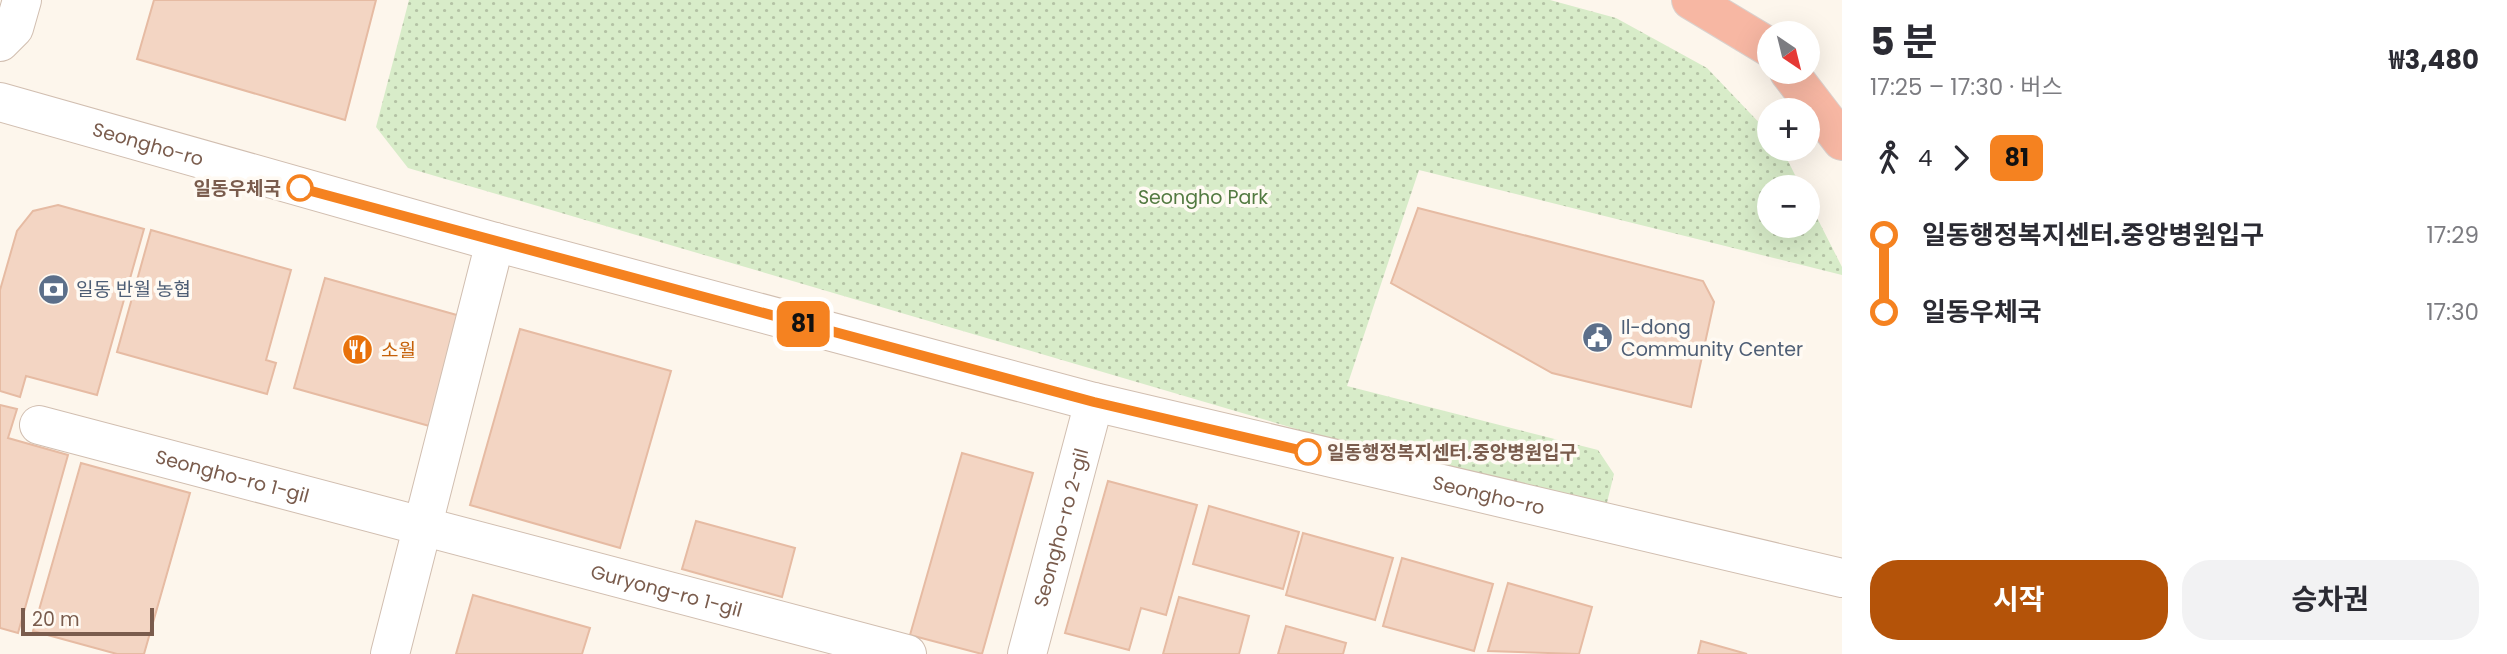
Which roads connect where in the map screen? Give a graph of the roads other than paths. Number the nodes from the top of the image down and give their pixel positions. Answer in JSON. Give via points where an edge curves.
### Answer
{"nodes":[{"id":1,"x":22,"y":0,"type":"edge"},
{"id":2,"x":1691,"y":0,"type":"edge"},
{"id":3,"x":1757,"y":40,"type":"edge"},
{"id":4,"x":0,"y":43,"type":"edge"},
{"id":5,"x":1798,"y":84,"type":"edge"},
{"id":6,"x":0,"y":102,"type":"edge"},
{"id":7,"x":1842,"y":141,"type":"edge"},
{"id":8,"x":495,"y":242,"type":"junction"},
{"id":9,"x":1094,"y":402,"type":"junction"},
{"id":10,"x":39,"y":425,"type":"dead end"},
{"id":11,"x":425,"y":528,"type":"junction"},
{"id":12,"x":1842,"y":578,"type":"edge"},
{"id":13,"x":390,"y":654,"type":"edge"},
{"id":14,"x":907,"y":654,"type":"edge"},
{"id":15,"x":1027,"y":654,"type":"edge"}],
"edges":[{"from":1,"to":4,"type":"street","via":[[14,28]]},
{"from":2,"to":3,"type":"highway"},
{"from":5,"to":7,"type":"highway"},
{"from":6,"to":8,"type":"street","name":"Seongho-ro"},
{"from":8,"to":9,"type":"street","name":"Seongho-ro"},
{"from":8,"to":11,"type":"street"},
{"from":9,"to":12,"type":"street","name":"Seongho-ro"},
{"from":9,"to":15,"type":"street","name":"Seongho-ro 2-gil"},
{"from":10,"to":11,"type":"street","name":"Seongho-ro 1-gil"},
{"from":11,"to":13,"type":"street"},
{"from":11,"to":14,"type":"street","name":"Guryong-ro 1-gil"}]}
